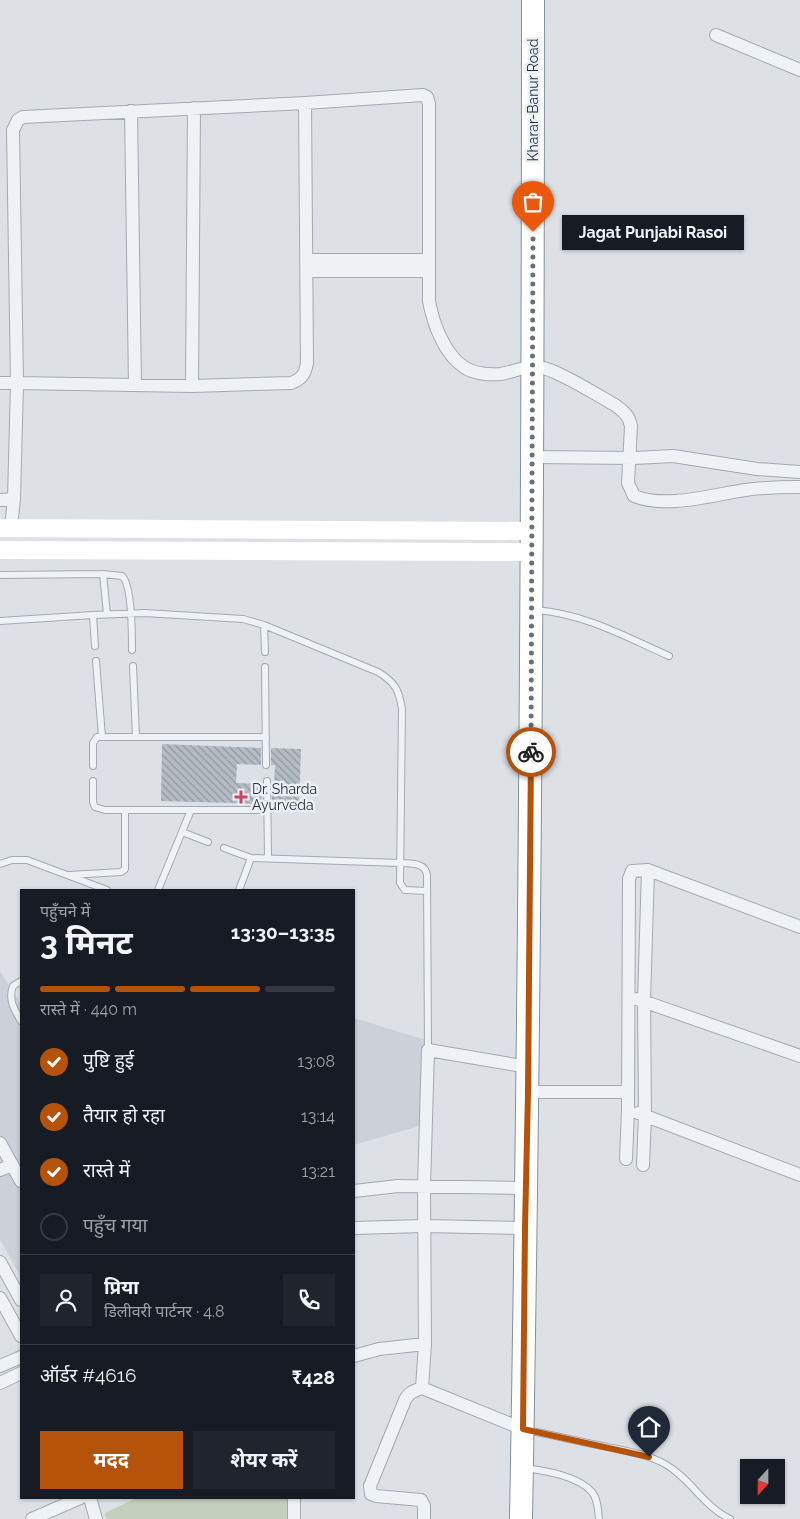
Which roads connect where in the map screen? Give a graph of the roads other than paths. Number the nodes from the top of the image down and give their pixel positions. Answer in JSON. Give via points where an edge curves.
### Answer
{"nodes":[{"id":1,"x":532,"y":1,"type":"edge"},
{"id":2,"x":716,"y":35,"type":"dead end"},
{"id":3,"x":800,"y":70,"type":"edge"},
{"id":4,"x":305,"y":103,"type":"junction"},
{"id":5,"x":194,"y":108,"type":"junction"},
{"id":6,"x":131,"y":112,"type":"junction"},
{"id":7,"x":307,"y":265,"type":"junction"},
{"id":8,"x":428,"y":266,"type":"junction"},
{"id":9,"x":533,"y":366,"type":"junction"},
{"id":10,"x":0,"y":383,"type":"edge"},
{"id":11,"x":17,"y":383,"type":"junction"},
{"id":12,"x":135,"y":386,"type":"junction"},
{"id":13,"x":192,"y":386,"type":"junction"},
{"id":14,"x":533,"y":457,"type":"junction"},
{"id":15,"x":630,"y":457,"type":"junction"},
{"id":16,"x":800,"y":472,"type":"edge"},
{"id":17,"x":800,"y":487,"type":"edge"},
{"id":18,"x":14,"y":499,"type":"junction"},
{"id":19,"x":0,"y":500,"type":"edge"},
{"id":20,"x":5,"y":527,"type":"edge"},
{"id":21,"x":532,"y":542,"type":"junction"},
{"id":22,"x":0,"y":550,"type":"edge"},
{"id":23,"x":103,"y":574,"type":"junction"},
{"id":24,"x":0,"y":575,"type":"edge"},
{"id":25,"x":532,"y":610,"type":"junction"},
{"id":26,"x":107,"y":614,"type":"junction"},
{"id":27,"x":131,"y":614,"type":"junction"},
{"id":28,"x":93,"y":615,"type":"junction"},
{"id":29,"x":0,"y":621,"type":"edge"},
{"id":30,"x":264,"y":625,"type":"junction"},
{"id":31,"x":95,"y":646,"type":"dead end"},
{"id":32,"x":132,"y":650,"type":"dead end"},
{"id":33,"x":265,"y":652,"type":"dead end"},
{"id":34,"x":669,"y":656,"type":"dead end"},
{"id":35,"x":96,"y":661,"type":"dead end"},
{"id":36,"x":133,"y":666,"type":"dead end"},
{"id":37,"x":265,"y":667,"type":"dead end"},
{"id":38,"x":102,"y":737,"type":"junction"},
{"id":39,"x":136,"y":737,"type":"junction"},
{"id":40,"x":266,"y":737,"type":"junction"},
{"id":41,"x":266,"y":764,"type":"dead end"},
{"id":42,"x":93,"y":766,"type":"dead end"},
{"id":43,"x":93,"y":781,"type":"dead end"},
{"id":44,"x":267,"y":781,"type":"dead end"},
{"id":45,"x":125,"y":810,"type":"junction"},
{"id":46,"x":191,"y":810,"type":"junction"},
{"id":47,"x":267,"y":810,"type":"junction"},
{"id":48,"x":182,"y":832,"type":"junction"},
{"id":49,"x":208,"y":842,"type":"dead end"},
{"id":50,"x":224,"y":848,"type":"dead end"},
{"id":51,"x":252,"y":858,"type":"junction"},
{"id":52,"x":268,"y":858,"type":"junction"},
{"id":53,"x":400,"y":863,"type":"junction"},
{"id":54,"x":0,"y":864,"type":"edge"},
{"id":55,"x":648,"y":870,"type":"junction"},
{"id":56,"x":69,"y":875,"type":"junction"},
{"id":57,"x":104,"y":889,"type":"edge"},
{"id":58,"x":158,"y":889,"type":"edge"},
{"id":59,"x":239,"y":889,"type":"edge"},
{"id":60,"x":427,"y":891,"type":"junction"},
{"id":61,"x":800,"y":927,"type":"edge"},
{"id":62,"x":20,"y":982,"type":"edge"},
{"id":63,"x":629,"y":997,"type":"junction"},
{"id":64,"x":644,"y":1001,"type":"junction"},
{"id":65,"x":20,"y":1019,"type":"edge"},
{"id":66,"x":428,"y":1050,"type":"junction"},
{"id":67,"x":800,"y":1056,"type":"edge"},
{"id":68,"x":528,"y":1067,"type":"junction"},
{"id":69,"x":528,"y":1092,"type":"junction"},
{"id":70,"x":628,"y":1092,"type":"junction"},
{"id":71,"x":628,"y":1110,"type":"junction"},
{"id":72,"x":645,"y":1115,"type":"junction"},
{"id":73,"x":0,"y":1143,"type":"edge"},
{"id":74,"x":626,"y":1159,"type":"dead end"},
{"id":75,"x":12,"y":1164,"type":"junction"},
{"id":76,"x":643,"y":1165,"type":"dead end"},
{"id":77,"x":0,"y":1170,"type":"edge"},
{"id":78,"x":800,"y":1175,"type":"edge"},
{"id":79,"x":20,"y":1179,"type":"edge"},
{"id":80,"x":424,"y":1186,"type":"junction"},
{"id":81,"x":526,"y":1188,"type":"junction"},
{"id":82,"x":355,"y":1191,"type":"edge"},
{"id":83,"x":424,"y":1226,"type":"junction"},
{"id":84,"x":355,"y":1228,"type":"edge"},
{"id":85,"x":525,"y":1228,"type":"junction"},
{"id":86,"x":0,"y":1262,"type":"edge"},
{"id":87,"x":17,"y":1282,"type":"edge"},
{"id":88,"x":20,"y":1296,"type":"edge"},
{"id":89,"x":0,"y":1298,"type":"edge"},
{"id":90,"x":20,"y":1334,"type":"edge"},
{"id":91,"x":425,"y":1344,"type":"junction"},
{"id":92,"x":355,"y":1356,"type":"edge"},
{"id":93,"x":20,"y":1357,"type":"edge"},
{"id":94,"x":0,"y":1366,"type":"edge"},
{"id":95,"x":20,"y":1374,"type":"edge"},
{"id":96,"x":0,"y":1384,"type":"edge"},
{"id":97,"x":422,"y":1388,"type":"junction"},
{"id":98,"x":523,"y":1429,"type":"junction"},
{"id":99,"x":522,"y":1468,"type":"junction"},
{"id":100,"x":78,"y":1499,"type":"edge"},
{"id":101,"x":90,"y":1499,"type":"edge"},
{"id":102,"x":294,"y":1499,"type":"edge"},
{"id":103,"x":32,"y":1519,"type":"edge"},
{"id":104,"x":96,"y":1519,"type":"edge"},
{"id":105,"x":294,"y":1519,"type":"edge"},
{"id":106,"x":424,"y":1519,"type":"edge"},
{"id":107,"x":521,"y":1519,"type":"edge"},
{"id":108,"x":599,"y":1519,"type":"edge"},
{"id":109,"x":730,"y":1519,"type":"edge"}],
"edges":[{"from":1,"to":9,"type":"highway","name":"Kharar-Banur Road"},
{"from":2,"to":3,"type":"street"},
{"from":4,"to":5,"type":"street"},
{"from":4,"to":7,"type":"street"},
{"from":4,"to":8,"type":"street","via":[[418,94],[427,97]]},
{"from":5,"to":6,"type":"street"},
{"from":5,"to":13,"type":"street"},
{"from":6,"to":11,"type":"street","via":[[23,117],[15,125]]},
{"from":6,"to":12,"type":"street"},
{"from":7,"to":8,"type":"street"},
{"from":7,"to":13,"type":"street","via":[[307,363],[300,380]]},
{"from":8,"to":9,"type":"street","via":[[432,316],[454,359],[465,368],[481,374],[513,372]]},
{"from":9,"to":14,"type":"highway","name":"Kharar-Banur Road"},
{"from":9,"to":15,"type":"street","via":[[548,369],[624,411],[631,426]]},
{"from":10,"to":11,"type":"street"},
{"from":11,"to":12,"type":"street"},
{"from":11,"to":18,"type":"street"},
{"from":12,"to":13,"type":"street"},
{"from":14,"to":15,"type":"street"},
{"from":14,"to":21,"type":"highway","name":"Kharar-Banur Road"},
{"from":15,"to":16,"type":"street","via":[[673,456],[757,470]]},
{"from":15,"to":17,"type":"street","via":[[628,483],[634,496],[643,499],[685,500],[771,486]]},
{"from":18,"to":19,"type":"street"},
{"from":18,"to":20,"type":"street"},
{"from":20,"to":21,"type":"main road"},
{"from":21,"to":22,"type":"main road"},
{"from":21,"to":25,"type":"highway","name":"Kharar-Banur Road"},
{"from":23,"to":24,"type":"lane"},
{"from":23,"to":26,"type":"lane"},
{"from":23,"to":27,"type":"lane","via":[[125,578]]},
{"from":25,"to":34,"type":"lane","via":[[581,618]]},
{"from":25,"to":68,"type":"highway","name":"Kharar-Banur Road"},
{"from":26,"to":27,"type":"lane"},
{"from":26,"to":28,"type":"lane"},
{"from":27,"to":30,"type":"lane","via":[[222,617]]},
{"from":27,"to":32,"type":"lane"},
{"from":28,"to":29,"type":"lane"},
{"from":28,"to":31,"type":"lane"},
{"from":30,"to":33,"type":"lane"},
{"from":30,"to":53,"type":"lane","via":[[378,672],[396,687],[402,709]]},
{"from":35,"to":38,"type":"lane"},
{"from":36,"to":39,"type":"lane"},
{"from":37,"to":40,"type":"lane"},
{"from":38,"to":39,"type":"lane"},
{"from":38,"to":42,"type":"lane","via":[[94,739]]},
{"from":39,"to":40,"type":"lane"},
{"from":40,"to":41,"type":"lane"},
{"from":43,"to":45,"type":"lane","via":[[92,802],[95,806],[104,810]]},
{"from":44,"to":47,"type":"lane"},
{"from":45,"to":46,"type":"lane"},
{"from":45,"to":56,"type":"lane","via":[[126,869]]},
{"from":46,"to":47,"type":"lane"},
{"from":46,"to":48,"type":"lane"},
{"from":47,"to":52,"type":"lane"},
{"from":48,"to":49,"type":"lane"},
{"from":48,"to":58,"type":"lane"},
{"from":50,"to":51,"type":"lane"},
{"from":51,"to":52,"type":"lane"},
{"from":51,"to":59,"type":"lane"},
{"from":52,"to":53,"type":"lane"},
{"from":53,"to":60,"type":"lane","via":[[423,866]]},
{"from":53,"to":60,"type":"lane","via":[[402,887],[409,891]]},
{"from":54,"to":56,"type":"lane","via":[[27,860]]},
{"from":55,"to":61,"type":"street"},
{"from":55,"to":63,"type":"street","via":[[635,869],[629,875]]},
{"from":55,"to":64,"type":"street"},
{"from":56,"to":57,"type":"lane"},
{"from":60,"to":66,"type":"lane"},
{"from":62,"to":65,"type":"lane","via":[[13,986],[11,998]]},
{"from":63,"to":64,"type":"street"},
{"from":63,"to":70,"type":"street"},
{"from":64,"to":67,"type":"street"},
{"from":64,"to":72,"type":"street"},
{"from":66,"to":68,"type":"street"},
{"from":66,"to":80,"type":"street"},
{"from":68,"to":69,"type":"highway","name":"Kharar-Banur Road"},
{"from":69,"to":70,"type":"street"},
{"from":69,"to":81,"type":"highway","name":"Kharar-Banur Road"},
{"from":70,"to":71,"type":"street"},
{"from":71,"to":72,"type":"street"},
{"from":71,"to":74,"type":"street"},
{"from":72,"to":76,"type":"street"},
{"from":72,"to":78,"type":"street"},
{"from":73,"to":75,"type":"street"},
{"from":75,"to":77,"type":"street"},
{"from":75,"to":79,"type":"street"},
{"from":80,"to":81,"type":"street"},
{"from":80,"to":82,"type":"street"},
{"from":80,"to":83,"type":"street"},
{"from":81,"to":85,"type":"highway","name":"Kharar-Banur Road"},
{"from":83,"to":84,"type":"street"},
{"from":83,"to":85,"type":"street"},
{"from":83,"to":91,"type":"street"},
{"from":85,"to":98,"type":"highway","name":"Kharar-Banur Road"},
{"from":86,"to":87,"type":"street"},
{"from":87,"to":88,"type":"street"},
{"from":89,"to":90,"type":"street"},
{"from":91,"to":92,"type":"street","via":[[379,1349]]},
{"from":91,"to":97,"type":"street"},
{"from":93,"to":94,"type":"street"},
{"from":95,"to":96,"type":"street"},
{"from":97,"to":98,"type":"street"},
{"from":97,"to":106,"type":"street","via":[[408,1394],[370,1490],[376,1496],[421,1500]]},
{"from":98,"to":99,"type":"highway","name":"Kharar-Banur Road"},
{"from":98,"to":109,"type":"lane","via":[[649,1457],[678,1473],[714,1510]]},
{"from":99,"to":107,"type":"highway","name":"Kharar-Banur Road"},
{"from":99,"to":108,"type":"lane","via":[[555,1472],[582,1484],[593,1492]]},
{"from":100,"to":103,"type":"street"},
{"from":101,"to":104,"type":"street"},
{"from":102,"to":105,"type":"street"}]}
